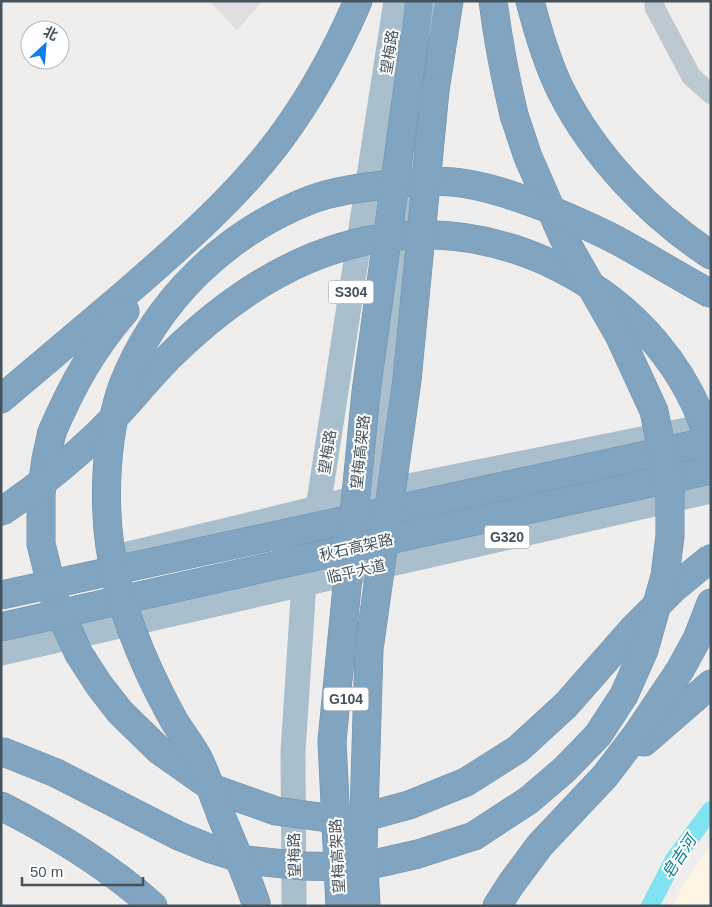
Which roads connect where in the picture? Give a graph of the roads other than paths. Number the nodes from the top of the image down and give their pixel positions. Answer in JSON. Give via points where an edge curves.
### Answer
{"nodes":[{"id":1,"x":358,"y":1,"type":"edge"},
{"id":2,"x":396,"y":1,"type":"edge"},
{"id":3,"x":419,"y":1,"type":"edge"},
{"id":4,"x":435,"y":1,"type":"edge"},
{"id":5,"x":449,"y":1,"type":"edge"},
{"id":6,"x":494,"y":1,"type":"edge"},
{"id":7,"x":530,"y":1,"type":"edge"},
{"id":8,"x":654,"y":1,"type":"edge"},
{"id":9,"x":711,"y":94,"type":"edge"},
{"id":10,"x":174,"y":252,"type":"junction"},
{"id":11,"x":711,"y":255,"type":"edge"},
{"id":12,"x":711,"y":294,"type":"edge"},
{"id":13,"x":1,"y":399,"type":"edge"},
{"id":14,"x":711,"y":425,"type":"edge"},
{"id":15,"x":711,"y":441,"type":"edge"},
{"id":16,"x":711,"y":448,"type":"edge"},
{"id":17,"x":711,"y":470,"type":"edge"},
{"id":18,"x":711,"y":491,"type":"edge"},
{"id":19,"x":374,"y":493,"type":"junction"},
{"id":20,"x":318,"y":508,"type":"junction"},
{"id":21,"x":1,"y":512,"type":"edge"},
{"id":22,"x":711,"y":558,"type":"edge"},
{"id":23,"x":356,"y":571,"type":"junction"},
{"id":24,"x":304,"y":583,"type":"junction"},
{"id":25,"x":1,"y":584,"type":"edge"},
{"id":26,"x":1,"y":595,"type":"edge"},
{"id":27,"x":711,"y":603,"type":"edge"},
{"id":28,"x":1,"y":627,"type":"edge"},
{"id":29,"x":1,"y":653,"type":"edge"},
{"id":30,"x":711,"y":684,"type":"edge"},
{"id":31,"x":1,"y":751,"type":"edge"},
{"id":32,"x":605,"y":776,"type":"junction"},
{"id":33,"x":1,"y":806,"type":"edge"},
{"id":34,"x":153,"y":906,"type":"edge"},
{"id":35,"x":257,"y":906,"type":"edge"},
{"id":36,"x":294,"y":906,"type":"edge"},
{"id":37,"x":332,"y":906,"type":"edge"},
{"id":38,"x":340,"y":906,"type":"edge"},
{"id":39,"x":366,"y":906,"type":"edge"},
{"id":40,"x":497,"y":906,"type":"edge"}],
"edges":[{"from":1,"to":10,"type":"highway","via":[[317,82],[279,140],[226,202]]},
{"from":2,"to":20,"type":"main road","name":"望梅路","number":"S304"},
{"from":3,"to":38,"type":"highway","name":"望梅高架路","bridge":true,"via":[[366,392],[332,740]]},
{"from":4,"to":19,"type":"main road"},
{"from":5,"to":39,"type":"highway","name":"望梅高架路","bridge":true,"via":[[436,90],[407,380],[369,649],[363,849]]},
{"from":6,"to":31,"type":"highway","bridge":true,"via":[[505,79],[528,157],[563,237],[619,335],[654,411],[670,491],[666,576],[644,650],[624,694],[598,735],[529,800],[474,836],[418,854],[347,867],[246,860],[212,850],[56,773]]},
{"from":7,"to":11,"type":"highway","via":[[539,36],[560,90],[592,141],[621,178],[666,220]]},
{"from":8,"to":9,"type":"street","via":[[691,76]]},
{"from":10,"to":13,"type":"highway"},
{"from":10,"to":22,"type":"highway","bridge":true,"via":[[94,348],[67,396],[52,432],[46,460],[41,494],[41,544],[56,604],[79,654],[99,685],[120,712],[160,751],[214,789],[276,811],[350,821],[409,804],[466,782],[518,750],[566,705],[674,588]]},
{"from":12,"to":35,"type":"highway","bridge":true,"via":[[619,241],[523,199],[452,182],[404,182],[354,188],[312,200],[273,218],[242,236],[207,263],[173,298],[142,344],[122,387],[111,434],[107,475],[110,546],[116,581],[148,672],[198,757]]},
{"from":14,"to":19,"type":"main road"},
{"from":15,"to":26,"type":"highway","name":"秋石高架路","bridge":true},
{"from":16,"to":21,"type":"highway","bridge":true,"via":[[695,403],[676,369],[650,335],[618,304],[574,275],[527,254],[499,244],[425,234],[347,245],[295,264],[260,283],[226,307],[172,354],[99,434],[62,467]]},
{"from":17,"to":28,"type":"highway","name":"秋石高架路","bridge":true},
{"from":18,"to":23,"type":"main road","name":"临平大道","number":"G320"},
{"from":19,"to":20,"type":"main road"},
{"from":19,"to":23,"type":"main road","number":"G104"},
{"from":20,"to":24,"type":"main road","name":"望梅路","number":"S304"},
{"from":20,"to":25,"type":"main road"},
{"from":23,"to":24,"type":"main road","name":"临平大道","number":"G320"},
{"from":23,"to":37,"type":"main road","number":"G104"},
{"from":24,"to":29,"type":"main road","name":"临平大道"},
{"from":24,"to":36,"type":"main road","name":"望梅路","via":[[293,751]]},
{"from":27,"to":32,"type":"highway","via":[[697,639],[676,676]]},
{"from":30,"to":32,"type":"highway"},
{"from":32,"to":40,"type":"highway","via":[[540,845]]},
{"from":33,"to":34,"type":"highway","via":[[94,859]]}]}
